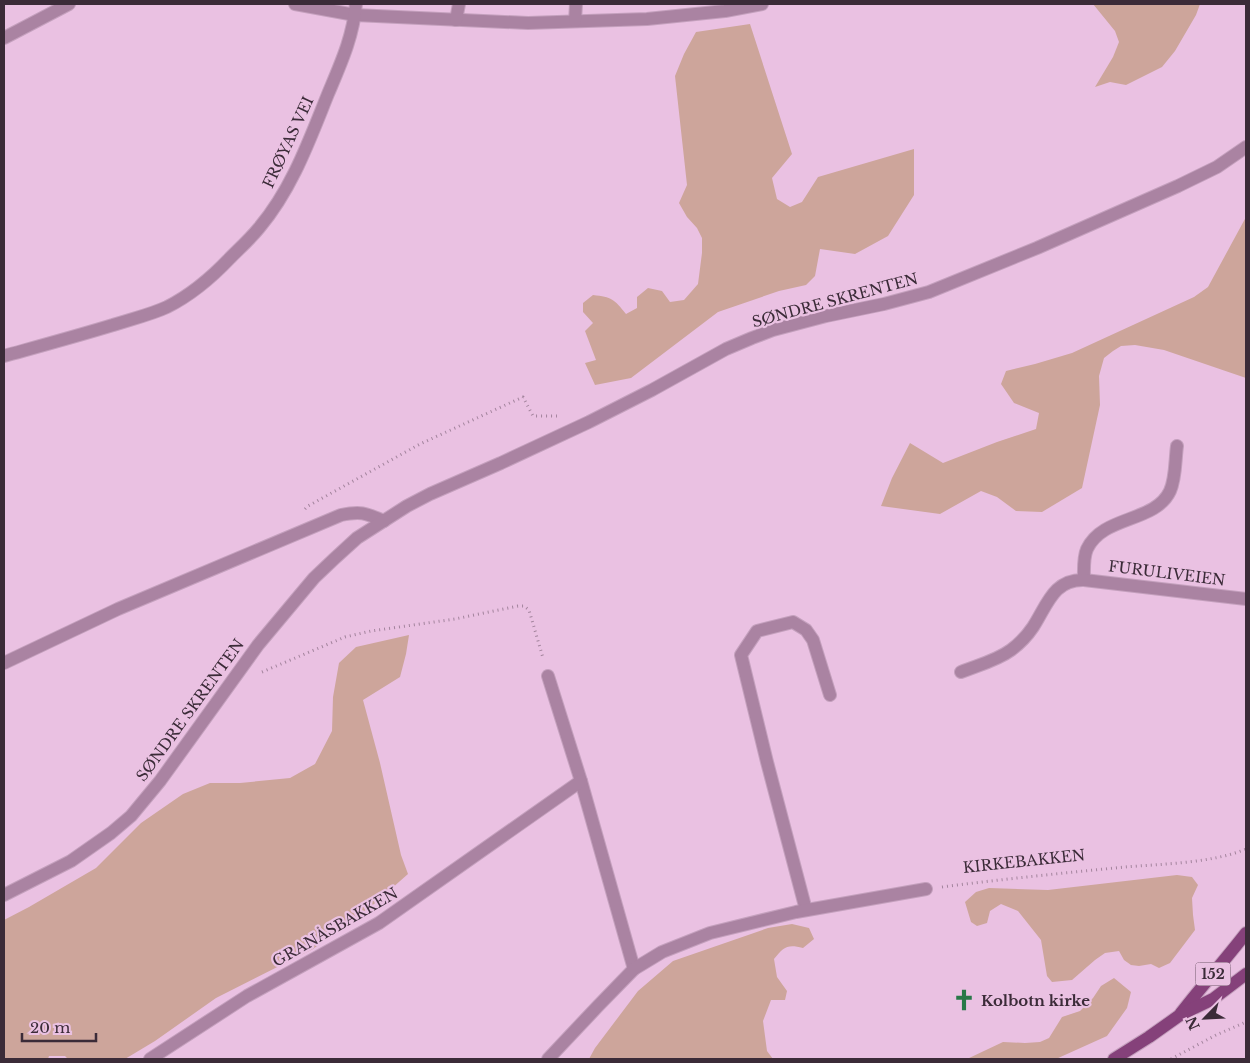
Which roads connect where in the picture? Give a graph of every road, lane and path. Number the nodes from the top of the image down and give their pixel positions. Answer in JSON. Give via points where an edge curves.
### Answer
{"nodes":[{"id":1,"x":69,"y":4,"type":"edge"},
{"id":2,"x":295,"y":4,"type":"edge"},
{"id":3,"x":460,"y":4,"type":"edge"},
{"id":4,"x":576,"y":4,"type":"edge"},
{"id":5,"x":762,"y":4,"type":"edge"},
{"id":6,"x":356,"y":9,"type":"edge"},
{"id":7,"x":698,"y":9,"type":"edge"},
{"id":8,"x":456,"y":20,"type":"junction"},
{"id":9,"x":575,"y":21,"type":"junction"},
{"id":10,"x":4,"y":38,"type":"edge"},
{"id":11,"x":1246,"y":147,"type":"edge"},
{"id":12,"x":4,"y":356,"type":"edge"},
{"id":13,"x":553,"y":415,"type":"dead end"},
{"id":14,"x":1177,"y":446,"type":"dead end"},
{"id":15,"x":384,"y":521,"type":"junction"},
{"id":16,"x":309,"y":528,"type":"junction"},
{"id":17,"x":1084,"y":580,"type":"junction"},
{"id":18,"x":1246,"y":599,"type":"edge"},
{"id":19,"x":4,"y":663,"type":"edge"},
{"id":20,"x":240,"y":671,"type":"junction"},
{"id":21,"x":961,"y":672,"type":"dead end"},
{"id":22,"x":548,"y":676,"type":"joint"},
{"id":23,"x":830,"y":695,"type":"dead end"},
{"id":24,"x":581,"y":781,"type":"junction"},
{"id":25,"x":1246,"y":849,"type":"edge"},
{"id":26,"x":926,"y":889,"type":"joint"},
{"id":27,"x":4,"y":895,"type":"edge"},
{"id":28,"x":806,"y":910,"type":"junction"},
{"id":29,"x":1246,"y":933,"type":"edge"},
{"id":30,"x":634,"y":969,"type":"junction"},
{"id":31,"x":1246,"y":974,"type":"edge"},
{"id":32,"x":1180,"y":1015,"type":"junction"},
{"id":33,"x":1246,"y":1022,"type":"edge"},
{"id":34,"x":150,"y":1059,"type":"edge"},
{"id":35,"x":548,"y":1059,"type":"edge"},
{"id":36,"x":1114,"y":1059,"type":"edge"},
{"id":37,"x":1171,"y":1059,"type":"edge"}],
"edges":[{"from":1,"to":10,"type":"street"},
{"from":2,"to":6,"type":"street"},
{"from":3,"to":8,"type":"street"},
{"from":4,"to":9,"type":"street"},
{"from":5,"to":7,"type":"street","via":[[725,11]]},
{"from":6,"to":8,"type":"street"},
{"from":6,"to":12,"type":"street","name":"FRØYAS VEI","via":[[346,52],[313,134],[287,186],[259,229],[218,271],[167,307]]},
{"from":7,"to":9,"type":"street","via":[[647,19]]},
{"from":8,"to":9,"type":"street"},
{"from":11,"to":15,"type":"street","name":"SØNDRE SKRENTEN","via":[[1217,167],[1178,186],[929,292],[773,330],[726,349],[589,422],[430,494]]},
{"from":13,"to":16,"type":"path","via":[[533,416],[523,397],[430,439],[305,508]]},
{"from":14,"to":17,"type":"street","via":[[1170,492],[1163,502],[1097,536],[1087,550]]},
{"from":15,"to":16,"type":"street","via":[[355,512]]},
{"from":15,"to":20,"type":"street","name":"SØNDRE SKRENTEN","via":[[348,546],[314,578]]},
{"from":16,"to":19,"type":"street","via":[[118,609]]},
{"from":17,"to":18,"type":"street","name":"FURULIVEIEN"},
{"from":17,"to":21,"type":"street","via":[[1069,581],[1057,588],[1026,636],[1010,650]]},
{"from":20,"to":22,"type":"path","via":[[261,673],[361,633],[518,606],[530,610]]},
{"from":20,"to":27,"type":"street","name":"SØNDRE SKRENTEN","via":[[131,816],[71,861]]},
{"from":22,"to":24,"type":"street"},
{"from":23,"to":28,"type":"street","via":[[813,640],[806,630],[793,622],[757,631],[741,655]]},
{"from":24,"to":30,"type":"street"},
{"from":24,"to":34,"type":"street","name":"GRANÅSBAKKEN","via":[[379,923],[247,996]]},
{"from":25,"to":26,"type":"path","name":"KIRKEBAKKEN","via":[[1188,861]]},
{"from":26,"to":28,"type":"street"},
{"from":28,"to":30,"type":"street","via":[[710,933],[662,952]]},
{"from":29,"to":32,"type":"main road","number":"152"},
{"from":30,"to":35,"type":"street"},
{"from":31,"to":32,"type":"main road","number":"152","via":[[1213,999]]},
{"from":32,"to":36,"type":"main road","number":"152"},
{"from":33,"to":37,"type":"path"}]}
